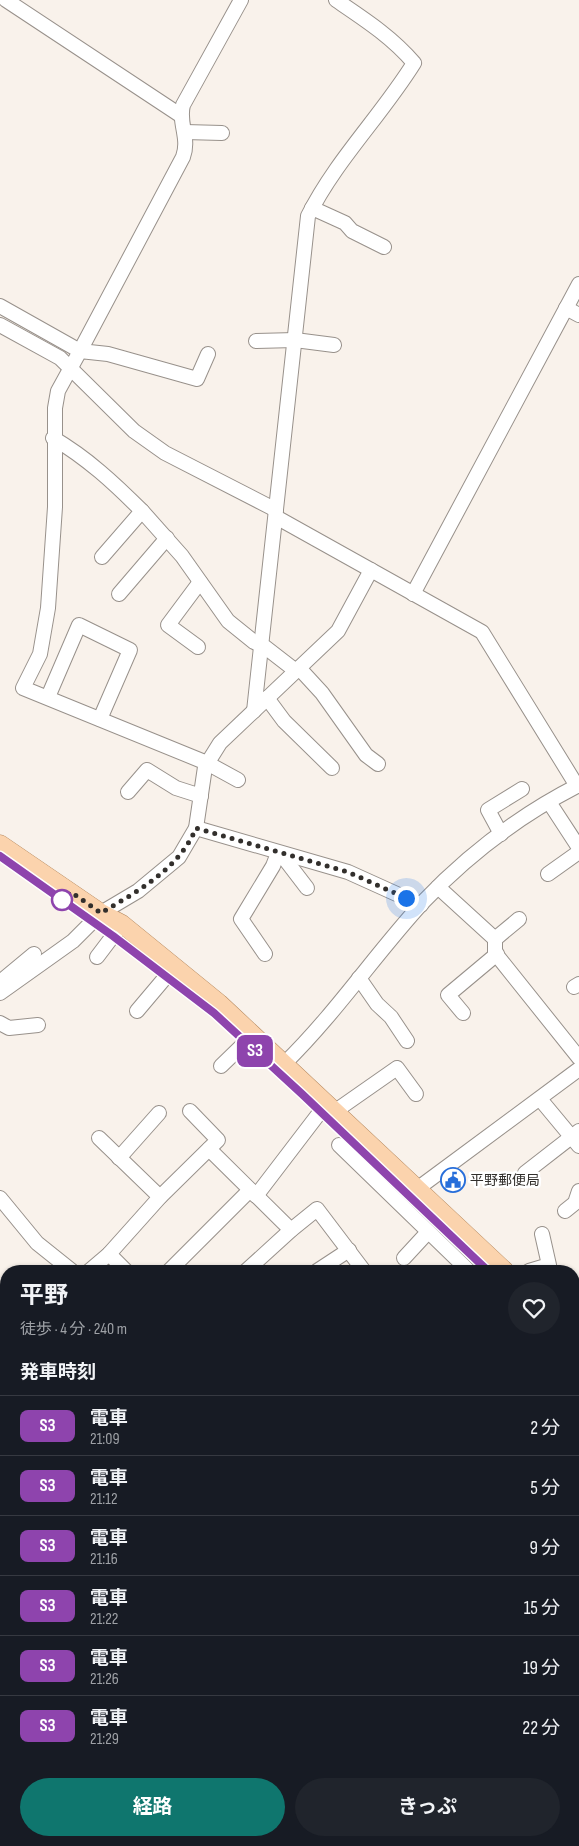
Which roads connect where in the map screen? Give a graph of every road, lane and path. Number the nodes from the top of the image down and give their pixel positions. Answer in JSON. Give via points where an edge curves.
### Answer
{"nodes":[{"id":1,"x":6,"y":0,"type":"edge"},
{"id":2,"x":241,"y":0,"type":"edge"},
{"id":3,"x":336,"y":0,"type":"edge"},
{"id":4,"x":180,"y":115,"type":"junction"},
{"id":5,"x":185,"y":132,"type":"junction"},
{"id":6,"x":222,"y":132,"type":"dead end"},
{"id":7,"x":312,"y":208,"type":"junction"},
{"id":8,"x":384,"y":247,"type":"dead end"},
{"id":9,"x":579,"y":284,"type":"edge"},
{"id":10,"x":0,"y":306,"type":"edge"},
{"id":11,"x":566,"y":308,"type":"junction"},
{"id":12,"x":579,"y":315,"type":"edge"},
{"id":13,"x":0,"y":325,"type":"edge"},
{"id":14,"x":295,"y":340,"type":"junction"},
{"id":15,"x":256,"y":341,"type":"dead end"},
{"id":16,"x":334,"y":345,"type":"dead end"},
{"id":17,"x":80,"y":351,"type":"junction"},
{"id":18,"x":208,"y":354,"type":"dead end"},
{"id":19,"x":70,"y":370,"type":"junction"},
{"id":20,"x":53,"y":438,"type":"junction"},
{"id":21,"x":142,"y":511,"type":"junction"},
{"id":22,"x":276,"y":513,"type":"junction"},
{"id":23,"x":166,"y":538,"type":"junction"},
{"id":24,"x":102,"y":557,"type":"dead end"},
{"id":25,"x":371,"y":570,"type":"junction"},
{"id":26,"x":200,"y":582,"type":"junction"},
{"id":27,"x":119,"y":594,"type":"dead end"},
{"id":28,"x":413,"y":594,"type":"junction"},
{"id":29,"x":261,"y":646,"type":"junction"},
{"id":30,"x":198,"y":647,"type":"dead end"},
{"id":31,"x":297,"y":669,"type":"junction"},
{"id":32,"x":48,"y":697,"type":"junction"},
{"id":33,"x":267,"y":698,"type":"junction"},
{"id":34,"x":254,"y":711,"type":"junction"},
{"id":35,"x":100,"y":719,"type":"junction"},
{"id":36,"x":207,"y":763,"type":"junction"},
{"id":37,"x":378,"y":764,"type":"dead end"},
{"id":38,"x":332,"y":768,"type":"dead end"},
{"id":39,"x":238,"y":780,"type":"dead end"},
{"id":40,"x":578,"y":786,"type":"edge"},
{"id":41,"x":522,"y":790,"type":"dead end"},
{"id":42,"x":128,"y":792,"type":"dead end"},
{"id":43,"x":201,"y":796,"type":"junction"},
{"id":44,"x":549,"y":802,"type":"junction"},
{"id":45,"x":196,"y":828,"type":"junction"},
{"id":46,"x":501,"y":834,"type":"junction"},
{"id":47,"x":0,"y":844,"type":"edge"},
{"id":48,"x":579,"y":848,"type":"edge"},
{"id":49,"x":579,"y":852,"type":"edge"},
{"id":50,"x":279,"y":853,"type":"junction"},
{"id":51,"x":548,"y":874,"type":"dead end"},
{"id":52,"x":438,"y":887,"type":"junction"},
{"id":53,"x":307,"y":888,"type":"dead end"},
{"id":54,"x":421,"y":905,"type":"junction"},
{"id":55,"x":101,"y":913,"type":"junction"},
{"id":56,"x":519,"y":919,"type":"dead end"},
{"id":57,"x":122,"y":924,"type":"junction"},
{"id":58,"x":494,"y":938,"type":"junction"},
{"id":59,"x":34,"y":954,"type":"dead end"},
{"id":60,"x":265,"y":954,"type":"dead end"},
{"id":61,"x":497,"y":954,"type":"junction"},
{"id":62,"x":97,"y":957,"type":"dead end"},
{"id":63,"x":175,"y":966,"type":"junction"},
{"id":64,"x":359,"y":978,"type":"junction"},
{"id":65,"x":0,"y":982,"type":"edge"},
{"id":66,"x":0,"y":993,"type":"edge"},
{"id":67,"x":137,"y":1011,"type":"dead end"},
{"id":68,"x":463,"y":1013,"type":"dead end"},
{"id":69,"x":0,"y":1023,"type":"edge"},
{"id":70,"x":38,"y":1025,"type":"dead end"},
{"id":71,"x":254,"y":1034,"type":"junction"},
{"id":72,"x":407,"y":1041,"type":"dead end"},
{"id":73,"x":579,"y":1058,"type":"edge"},
{"id":74,"x":285,"y":1063,"type":"junction"},
{"id":75,"x":221,"y":1066,"type":"dead end"},
{"id":76,"x":579,"y":1069,"type":"edge"},
{"id":77,"x":416,"y":1094,"type":"dead end"},
{"id":78,"x":540,"y":1099,"type":"junction"},
{"id":79,"x":330,"y":1107,"type":"junction"},
{"id":80,"x":190,"y":1111,"type":"dead end"},
{"id":81,"x":159,"y":1114,"type":"dead end"},
{"id":82,"x":98,"y":1138,"type":"dead end"},
{"id":83,"x":576,"y":1138,"type":"edge"},
{"id":84,"x":340,"y":1145,"type":"dead end"},
{"id":85,"x":209,"y":1150,"type":"junction"},
{"id":86,"x":119,"y":1158,"type":"junction"},
{"id":87,"x":525,"y":1173,"type":"dead end"},
{"id":88,"x":417,"y":1189,"type":"junction"},
{"id":89,"x":579,"y":1191,"type":"edge"},
{"id":90,"x":253,"y":1193,"type":"junction"},
{"id":91,"x":160,"y":1197,"type":"junction"},
{"id":92,"x":0,"y":1198,"type":"edge"},
{"id":93,"x":565,"y":1211,"type":"dead end"},
{"id":94,"x":291,"y":1230,"type":"junction"},
{"id":95,"x":428,"y":1232,"type":"junction"},
{"id":96,"x":542,"y":1234,"type":"dead end"},
{"id":97,"x":349,"y":1250,"type":"junction"},
{"id":98,"x":108,"y":1254,"type":"junction"},
{"id":99,"x":404,"y":1258,"type":"dead end"},
{"id":100,"x":64,"y":1265,"type":"edge"},
{"id":101,"x":96,"y":1265,"type":"edge"},
{"id":102,"x":120,"y":1265,"type":"edge"},
{"id":103,"x":175,"y":1265,"type":"edge"},
{"id":104,"x":253,"y":1265,"type":"edge"},
{"id":105,"x":326,"y":1265,"type":"edge"},
{"id":106,"x":360,"y":1265,"type":"edge"},
{"id":107,"x":463,"y":1265,"type":"edge"},
{"id":108,"x":499,"y":1265,"type":"edge"},
{"id":109,"x":549,"y":1265,"type":"edge"}],
"edges":[{"from":1,"to":4,"type":"street"},
{"from":2,"to":4,"type":"street"},
{"from":3,"to":7,"type":"street","via":[[380,31],[414,63],[346,155]]},
{"from":4,"to":5,"type":"street"},
{"from":5,"to":6,"type":"street"},
{"from":5,"to":17,"type":"street","via":[[183,157]]},
{"from":7,"to":8,"type":"street","via":[[345,223],[352,231]]},
{"from":7,"to":14,"type":"street","via":[[308,216]]},
{"from":9,"to":11,"type":"street"},
{"from":10,"to":17,"type":"street"},
{"from":11,"to":12,"type":"street"},
{"from":11,"to":28,"type":"street"},
{"from":13,"to":19,"type":"street","via":[[60,358]]},
{"from":14,"to":15,"type":"street"},
{"from":14,"to":16,"type":"street"},
{"from":14,"to":22,"type":"street"},
{"from":17,"to":18,"type":"street","via":[[108,354],[197,379]]},
{"from":17,"to":19,"type":"street"},
{"from":19,"to":20,"type":"street","via":[[58,391]]},
{"from":19,"to":22,"type":"street","via":[[134,431],[165,453]]},
{"from":20,"to":21,"type":"street","via":[[105,473]]},
{"from":20,"to":32,"type":"street","via":[[54,507],[46,625],[40,654],[23,688]]},
{"from":21,"to":23,"type":"street"},
{"from":21,"to":24,"type":"street"},
{"from":22,"to":25,"type":"street"},
{"from":22,"to":29,"type":"street"},
{"from":23,"to":26,"type":"street"},
{"from":23,"to":27,"type":"street"},
{"from":25,"to":28,"type":"street"},
{"from":25,"to":31,"type":"street","via":[[338,631]]},
{"from":26,"to":29,"type":"street","via":[[228,621]]},
{"from":26,"to":30,"type":"street","via":[[168,625]]},
{"from":28,"to":40,"type":"street","via":[[482,632]]},
{"from":29,"to":31,"type":"street"},
{"from":29,"to":34,"type":"street"},
{"from":31,"to":33,"type":"street"},
{"from":31,"to":37,"type":"street","via":[[322,693],[366,756]]},
{"from":32,"to":35,"type":"street"},
{"from":32,"to":35,"type":"street","via":[[79,625],[130,650]]},
{"from":33,"to":34,"type":"street"},
{"from":33,"to":38,"type":"street","via":[[284,721]]},
{"from":34,"to":36,"type":"street","via":[[220,743]]},
{"from":35,"to":36,"type":"street"},
{"from":36,"to":39,"type":"street"},
{"from":36,"to":43,"type":"street"},
{"from":40,"to":44,"type":"street"},
{"from":41,"to":46,"type":"street","via":[[488,810]]},
{"from":42,"to":43,"type":"street","via":[[147,770],[176,788]]},
{"from":43,"to":45,"type":"street"},
{"from":44,"to":46,"type":"street"},
{"from":44,"to":48,"type":"street"},
{"from":45,"to":50,"type":"street"},
{"from":45,"to":55,"type":"street","via":[[184,851],[161,873]]},
{"from":46,"to":52,"type":"street"},
{"from":47,"to":55,"type":"main road"},
{"from":49,"to":51,"type":"street"},
{"from":50,"to":53,"type":"street"},
{"from":50,"to":54,"type":"street","via":[[348,872]]},
{"from":50,"to":60,"type":"street","via":[[241,919]]},
{"from":52,"to":54,"type":"street"},
{"from":52,"to":58,"type":"street"},
{"from":54,"to":64,"type":"street"},
{"from":55,"to":57,"type":"main road"},
{"from":55,"to":66,"type":"street","via":[[73,941]]},
{"from":56,"to":58,"type":"street"},
{"from":57,"to":62,"type":"street"},
{"from":57,"to":63,"type":"main road"},
{"from":58,"to":61,"type":"street"},
{"from":59,"to":65,"type":"street"},
{"from":61,"to":68,"type":"street","via":[[448,995]]},
{"from":61,"to":73,"type":"street"},
{"from":63,"to":67,"type":"street"},
{"from":63,"to":71,"type":"main road"},
{"from":64,"to":72,"type":"street"},
{"from":64,"to":74,"type":"street","via":[[314,1035]]},
{"from":69,"to":70,"type":"street","via":[[9,1028]]},
{"from":71,"to":74,"type":"main road"},
{"from":71,"to":75,"type":"street"},
{"from":74,"to":79,"type":"main road"},
{"from":76,"to":78,"type":"street"},
{"from":77,"to":79,"type":"street","via":[[397,1068]]},
{"from":78,"to":83,"type":"street"},
{"from":78,"to":88,"type":"street"},
{"from":79,"to":88,"type":"main road"},
{"from":79,"to":90,"type":"street"},
{"from":80,"to":85,"type":"street","via":[[218,1140]]},
{"from":81,"to":86,"type":"street"},
{"from":82,"to":86,"type":"street"},
{"from":83,"to":87,"type":"street"},
{"from":84,"to":95,"type":"street"},
{"from":85,"to":90,"type":"street"},
{"from":85,"to":91,"type":"street"},
{"from":86,"to":91,"type":"street"},
{"from":88,"to":108,"type":"main road"},
{"from":89,"to":93,"type":"street","via":[[576,1203]]},
{"from":90,"to":94,"type":"street"},
{"from":90,"to":103,"type":"street"},
{"from":91,"to":98,"type":"street"},
{"from":92,"to":100,"type":"street","via":[[37,1243]]},
{"from":94,"to":97,"type":"street","via":[[317,1209]]},
{"from":94,"to":104,"type":"street"},
{"from":95,"to":99,"type":"street"},
{"from":95,"to":107,"type":"street"},
{"from":96,"to":109,"type":"street"},
{"from":97,"to":105,"type":"street"},
{"from":97,"to":106,"type":"street"},
{"from":98,"to":101,"type":"street"},
{"from":98,"to":102,"type":"street"}]}
